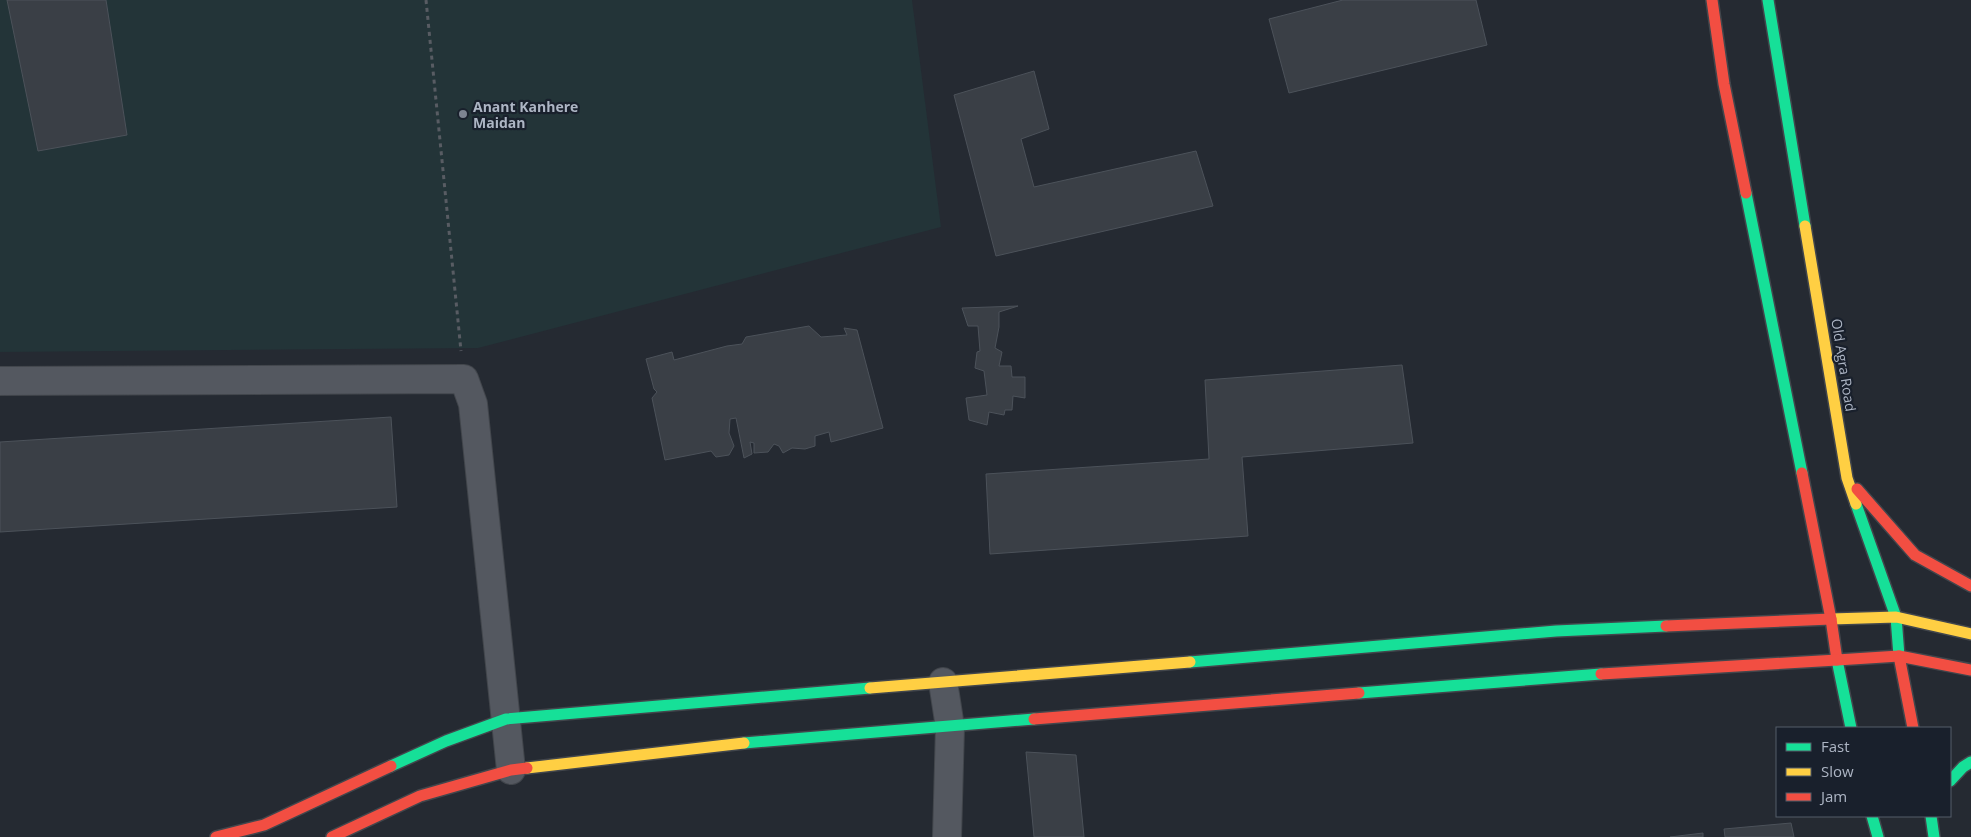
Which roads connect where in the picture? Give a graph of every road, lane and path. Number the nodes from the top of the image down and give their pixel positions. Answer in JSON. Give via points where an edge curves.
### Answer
{"nodes":[{"id":1,"x":426,"y":0,"type":"edge"},
{"id":2,"x":1712,"y":0,"type":"edge"},
{"id":3,"x":1768,"y":0,"type":"edge"},
{"id":4,"x":464,"y":379,"type":"junction"},
{"id":5,"x":0,"y":381,"type":"edge"},
{"id":6,"x":1848,"y":478,"type":"junction"},
{"id":7,"x":1971,"y":586,"type":"edge"},
{"id":8,"x":1896,"y":617,"type":"junction"},
{"id":9,"x":1831,"y":619,"type":"junction"},
{"id":10,"x":1971,"y":634,"type":"edge"},
{"id":11,"x":1899,"y":656,"type":"junction"},
{"id":12,"x":1837,"y":660,"type":"junction"},
{"id":13,"x":1971,"y":670,"type":"edge"},
{"id":14,"x":944,"y":682,"type":"junction"},
{"id":15,"x":506,"y":719,"type":"junction"},
{"id":16,"x":950,"y":727,"type":"junction"},
{"id":17,"x":1851,"y":727,"type":"edge"},
{"id":18,"x":1913,"y":727,"type":"edge"},
{"id":19,"x":1971,"y":762,"type":"edge"},
{"id":20,"x":511,"y":770,"type":"junction"},
{"id":21,"x":1951,"y":780,"type":"edge"},
{"id":22,"x":1872,"y":817,"type":"edge"},
{"id":23,"x":1930,"y":817,"type":"edge"},
{"id":24,"x":216,"y":837,"type":"edge"},
{"id":25,"x":332,"y":837,"type":"edge"},
{"id":26,"x":947,"y":837,"type":"edge"},
{"id":27,"x":1878,"y":837,"type":"edge"},
{"id":28,"x":1934,"y":837,"type":"edge"}],
"edges":[{"from":1,"to":4,"type":"path"},
{"from":2,"to":9,"type":"main road","via":[[1726,93]]},
{"from":3,"to":6,"type":"main road","name":"Old Agra Road"},
{"from":4,"to":5,"type":"street"},
{"from":4,"to":15,"type":"street","via":[[473,404]]},
{"from":6,"to":7,"type":"main road","via":[[1915,556]]},
{"from":6,"to":8,"type":"main road","name":"Old Agra Road"},
{"from":8,"to":9,"type":"main road"},
{"from":8,"to":10,"type":"main road"},
{"from":8,"to":11,"type":"main road","name":"Old Agra Road"},
{"from":9,"to":12,"type":"main road"},
{"from":9,"to":14,"type":"main road","via":[[1556,631]]},
{"from":11,"to":12,"type":"main road"},
{"from":11,"to":13,"type":"main road"},
{"from":11,"to":18,"type":"main road","name":"Old Agra Road"},
{"from":12,"to":16,"type":"main road","via":[[1574,676]]},
{"from":12,"to":17,"type":"main road"},
{"from":14,"to":15,"type":"main road"},
{"from":14,"to":16,"type":"street"},
{"from":15,"to":20,"type":"street"},
{"from":15,"to":24,"type":"main road","via":[[446,741],[264,826]]},
{"from":16,"to":20,"type":"main road","via":[[740,743]]},
{"from":16,"to":26,"type":"street"},
{"from":19,"to":21,"type":"main road"},
{"from":20,"to":25,"type":"main road","via":[[420,796]]},
{"from":22,"to":27,"type":"main road"},
{"from":23,"to":28,"type":"main road"}]}
